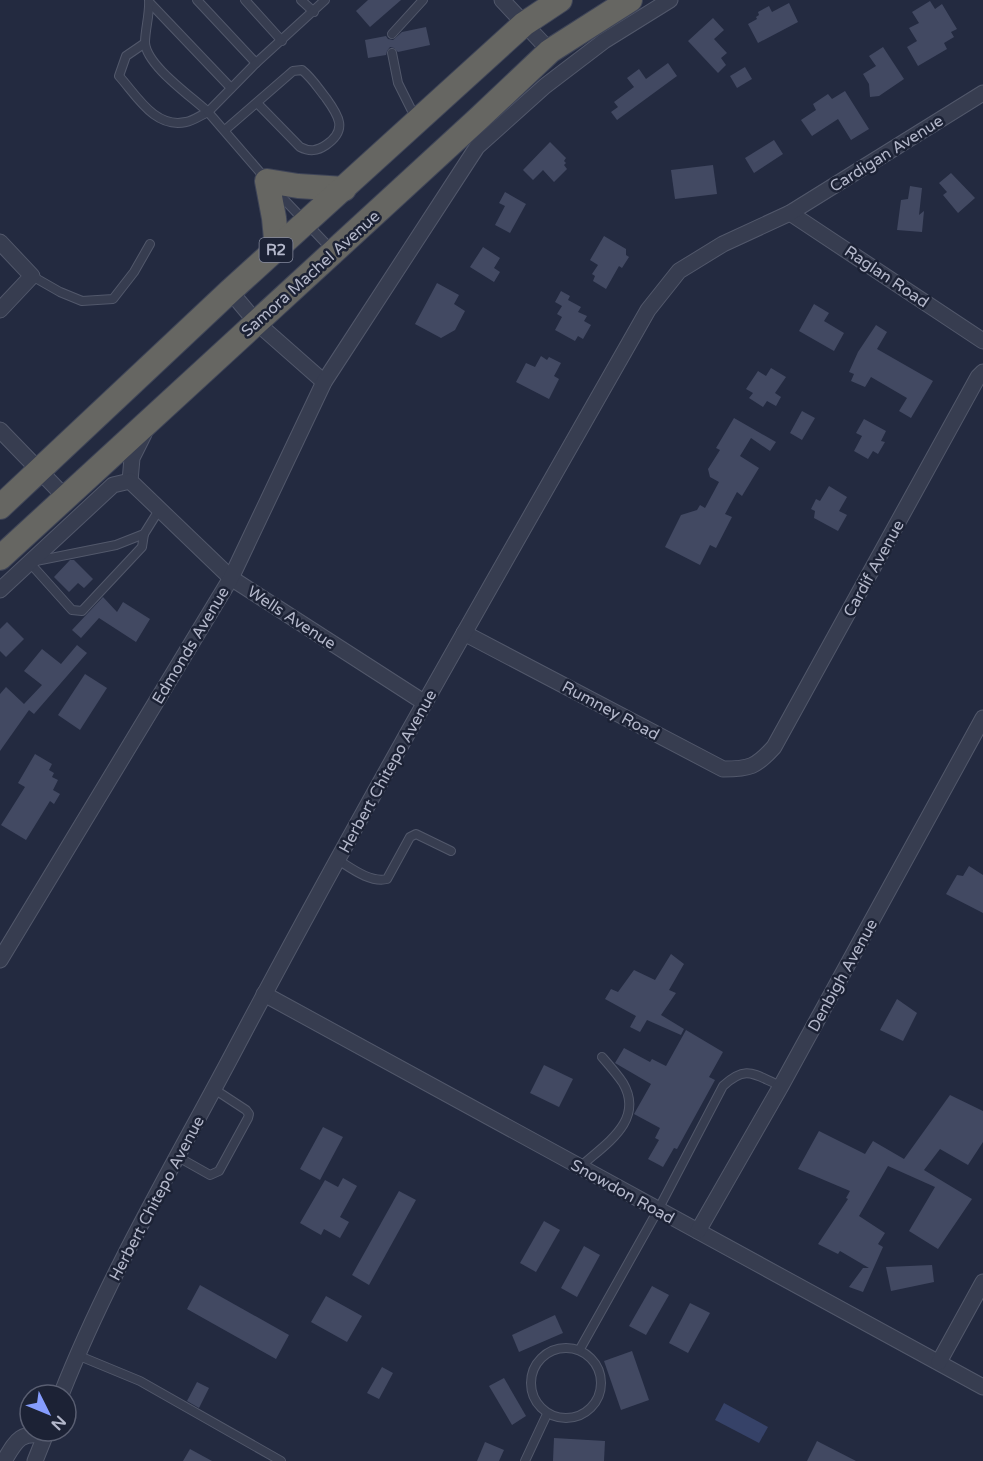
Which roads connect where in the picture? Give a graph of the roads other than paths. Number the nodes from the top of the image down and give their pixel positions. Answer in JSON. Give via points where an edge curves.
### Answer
{"nodes":[{"id":1,"x":197,"y":0,"type":"edge"},
{"id":2,"x":245,"y":0,"type":"edge"},
{"id":3,"x":301,"y":0,"type":"edge"},
{"id":4,"x":325,"y":0,"type":"edge"},
{"id":5,"x":423,"y":0,"type":"edge"},
{"id":6,"x":502,"y":0,"type":"edge"},
{"id":7,"x":560,"y":0,"type":"edge"},
{"id":8,"x":630,"y":0,"type":"edge"},
{"id":9,"x":670,"y":0,"type":"edge"},
{"id":10,"x":149,"y":2,"type":"edge"},
{"id":11,"x":314,"y":12,"type":"junction"},
{"id":12,"x":524,"y":24,"type":"junction"},
{"id":13,"x":392,"y":34,"type":"dead end"},
{"id":14,"x":282,"y":41,"type":"junction"},
{"id":15,"x":146,"y":43,"type":"junction"},
{"id":16,"x":550,"y":51,"type":"junction"},
{"id":17,"x":392,"y":53,"type":"dead end"},
{"id":18,"x":256,"y":63,"type":"junction"},
{"id":19,"x":231,"y":88,"type":"junction"},
{"id":20,"x":983,"y":93,"type":"edge"},
{"id":21,"x":257,"y":103,"type":"junction"},
{"id":22,"x":208,"y":112,"type":"junction"},
{"id":23,"x":418,"y":122,"type":"junction"},
{"id":24,"x":225,"y":130,"type":"junction"},
{"id":25,"x":267,"y":181,"type":"junction"},
{"id":26,"x":344,"y":189,"type":"junction"},
{"id":27,"x":790,"y":213,"type":"junction"},
{"id":28,"x":306,"y":223,"type":"junction"},
{"id":29,"x":0,"y":242,"type":"edge"},
{"id":30,"x":150,"y":244,"type":"dead end"},
{"id":31,"x":277,"y":249,"type":"junction"},
{"id":32,"x":333,"y":252,"type":"junction"},
{"id":33,"x":32,"y":276,"type":"junction"},
{"id":34,"x":230,"y":291,"type":"junction"},
{"id":35,"x":0,"y":310,"type":"edge"},
{"id":36,"x":256,"y":322,"type":"junction"},
{"id":37,"x":983,"y":341,"type":"edge"},
{"id":38,"x":983,"y":372,"type":"edge"},
{"id":39,"x":324,"y":382,"type":"junction"},
{"id":40,"x":153,"y":418,"type":"junction"},
{"id":41,"x":0,"y":430,"type":"edge"},
{"id":42,"x":40,"y":471,"type":"junction"},
{"id":43,"x":130,"y":481,"type":"junction"},
{"id":44,"x":66,"y":498,"type":"junction"},
{"id":45,"x":0,"y":507,"type":"edge"},
{"id":46,"x":159,"y":510,"type":"junction"},
{"id":47,"x":144,"y":534,"type":"junction"},
{"id":48,"x":0,"y":558,"type":"edge"},
{"id":49,"x":29,"y":562,"type":"junction"},
{"id":50,"x":231,"y":578,"type":"junction"},
{"id":51,"x":0,"y":590,"type":"edge"},
{"id":52,"x":464,"y":633,"type":"junction"},
{"id":53,"x":425,"y":703,"type":"junction"},
{"id":54,"x":983,"y":718,"type":"edge"},
{"id":55,"x":760,"y":762,"type":"joint"},
{"id":56,"x":451,"y":851,"type":"dead end"},
{"id":57,"x":338,"y":860,"type":"junction"},
{"id":58,"x":0,"y":960,"type":"edge"},
{"id":59,"x":264,"y":994,"type":"junction"},
{"id":60,"x":602,"y":1057,"type":"dead end"},
{"id":61,"x":781,"y":1086,"type":"junction"},
{"id":62,"x":214,"y":1089,"type":"junction"},
{"id":63,"x":178,"y":1157,"type":"junction"},
{"id":64,"x":580,"y":1167,"type":"junction"},
{"id":65,"x":658,"y":1210,"type":"junction"},
{"id":66,"x":698,"y":1231,"type":"junction"},
{"id":67,"x":983,"y":1282,"type":"edge"},
{"id":68,"x":580,"y":1349,"type":"junction"},
{"id":69,"x":77,"y":1355,"type":"junction"},
{"id":70,"x":939,"y":1362,"type":"junction"},
{"id":71,"x":66,"y":1383,"type":"edge"},
{"id":72,"x":983,"y":1387,"type":"edge"},
{"id":73,"x":547,"y":1414,"type":"junction"},
{"id":74,"x":18,"y":1440,"type":"edge"},
{"id":75,"x":42,"y":1443,"type":"edge"},
{"id":76,"x":4,"y":1461,"type":"edge"},
{"id":77,"x":35,"y":1461,"type":"edge"},
{"id":78,"x":281,"y":1461,"type":"edge"},
{"id":79,"x":525,"y":1461,"type":"edge"}],
"edges":[{"from":1,"to":18,"type":"lane"},
{"from":2,"to":14,"type":"lane"},
{"from":3,"to":11,"type":"lane"},
{"from":4,"to":11,"type":"lane"},
{"from":5,"to":13,"type":"lane"},
{"from":6,"to":12,"type":"street"},
{"from":7,"to":12,"type":"highway","number":"R2"},
{"from":8,"to":16,"type":"highway","name":"Samora Machel Avenue","number":"R2"},
{"from":9,"to":39,"type":"street","name":"Edmonds Avenue","via":[[604,41],[545,86],[477,147]]},
{"from":10,"to":15,"type":"lane"},
{"from":10,"to":19,"type":"lane"},
{"from":11,"to":14,"type":"lane"},
{"from":12,"to":16,"type":"street"},
{"from":12,"to":23,"type":"highway","number":"R2"},
{"from":14,"to":18,"type":"lane"},
{"from":15,"to":22,"type":"lane","via":[[148,56]]},
{"from":15,"to":22,"type":"lane","via":[[126,56],[119,76],[153,116],[167,123],[187,122]]},
{"from":16,"to":32,"type":"highway","name":"Samora Machel Avenue","number":"R2"},
{"from":17,"to":23,"type":"lane","via":[[398,83]]},
{"from":18,"to":19,"type":"lane"},
{"from":19,"to":22,"type":"lane"},
{"from":20,"to":27,"type":"street","name":"Cardigan Avenue"},
{"from":21,"to":21,"type":"lane","via":[[293,71],[302,70],[339,116],[335,139],[320,149],[308,151]]},
{"from":21,"to":24,"type":"lane"},
{"from":22,"to":24,"type":"lane"},
{"from":23,"to":26,"type":"highway","number":"R2"},
{"from":24,"to":25,"type":"lane"},
{"from":25,"to":26,"type":"highway"},
{"from":25,"to":28,"type":"lane"},
{"from":25,"to":31,"type":"highway"},
{"from":26,"to":28,"type":"highway","number":"R2"},
{"from":27,"to":37,"type":"street","name":"Raglan Road"},
{"from":27,"to":52,"type":"street","name":"Herbert Chitepo Avenue","via":[[723,244],[679,272],[648,310]]},
{"from":28,"to":31,"type":"highway","number":"R2"},
{"from":28,"to":32,"type":"lane"},
{"from":29,"to":33,"type":"street"},
{"from":30,"to":33,"type":"lane","via":[[113,299],[82,301]]},
{"from":31,"to":34,"type":"highway","number":"R2"},
{"from":32,"to":36,"type":"highway","name":"Samora Machel Avenue","number":"R2"},
{"from":33,"to":35,"type":"street"},
{"from":34,"to":36,"type":"street"},
{"from":34,"to":42,"type":"highway","number":"R2"},
{"from":36,"to":39,"type":"street"},
{"from":36,"to":40,"type":"highway","name":"Samora Machel Avenue","number":"R2"},
{"from":38,"to":55,"type":"street","name":"Cardif Avenue","via":[[774,747]]},
{"from":39,"to":50,"type":"street","name":"Edmonds Avenue"},
{"from":40,"to":43,"type":"street","via":[[132,458]]},
{"from":40,"to":44,"type":"highway","name":"Samora Machel Avenue","number":"R2"},
{"from":41,"to":42,"type":"street"},
{"from":42,"to":44,"type":"street"},
{"from":42,"to":45,"type":"highway","number":"R2"},
{"from":43,"to":46,"type":"street","name":"Wells Avenue"},
{"from":43,"to":49,"type":"street","via":[[113,485]]},
{"from":44,"to":48,"type":"highway","name":"Samora Machel Avenue","number":"R2"},
{"from":46,"to":47,"type":"lane"},
{"from":46,"to":50,"type":"street","name":"Wells Avenue"},
{"from":47,"to":49,"type":"lane","via":[[116,546]]},
{"from":47,"to":49,"type":"lane","via":[[142,548],[82,611],[72,610]]},
{"from":49,"to":51,"type":"street"},
{"from":50,"to":53,"type":"street","name":"Wells Avenue"},
{"from":50,"to":58,"type":"street","name":"Edmonds Avenue"},
{"from":52,"to":53,"type":"street","name":"Herbert Chitepo Avenue"},
{"from":52,"to":55,"type":"street","name":"Rumney Road","via":[[723,769],[745,769]]},
{"from":53,"to":57,"type":"street","name":"Herbert Chitepo Avenue"},
{"from":54,"to":61,"type":"street","name":"Denbigh Avenue"},
{"from":56,"to":57,"type":"lane","via":[[417,834],[410,837],[387,879],[382,880]]},
{"from":57,"to":59,"type":"street","name":"Herbert Chitepo Avenue"},
{"from":59,"to":62,"type":"street","name":"Herbert Chitepo Avenue"},
{"from":59,"to":64,"type":"street","name":"Snowdon Road"},
{"from":60,"to":64,"type":"lane","via":[[623,1083],[630,1103],[628,1117],[623,1127]]},
{"from":61,"to":65,"type":"lane","via":[[747,1072],[736,1074],[723,1086]]},
{"from":61,"to":66,"type":"street","name":"Denbigh Avenue"},
{"from":62,"to":63,"type":"street","name":"Herbert Chitepo Avenue"},
{"from":62,"to":63,"type":"lane","via":[[246,1110],[248,1118],[214,1174]]},
{"from":63,"to":69,"type":"street","name":"Herbert Chitepo Avenue"},
{"from":64,"to":65,"type":"street","name":"Snowdon Road"},
{"from":65,"to":66,"type":"street","name":"Snowdon Road"},
{"from":65,"to":68,"type":"lane"},
{"from":66,"to":70,"type":"street","name":"Snowdon Road"},
{"from":67,"to":70,"type":"street"},
{"from":68,"to":73,"type":"lane","via":[[558,1347],[540,1358],[530,1377],[533,1398]]},
{"from":68,"to":73,"type":"lane","via":[[595,1361],[602,1379],[598,1399],[585,1414],[566,1419]]},
{"from":69,"to":71,"type":"street","name":"Herbert Chitepo Avenue"},
{"from":69,"to":78,"type":"lane","via":[[140,1381]]},
{"from":70,"to":72,"type":"street","name":"Snowdon Road"},
{"from":73,"to":79,"type":"lane"},
{"from":74,"to":76,"type":"street"},
{"from":75,"to":77,"type":"street"}]}
